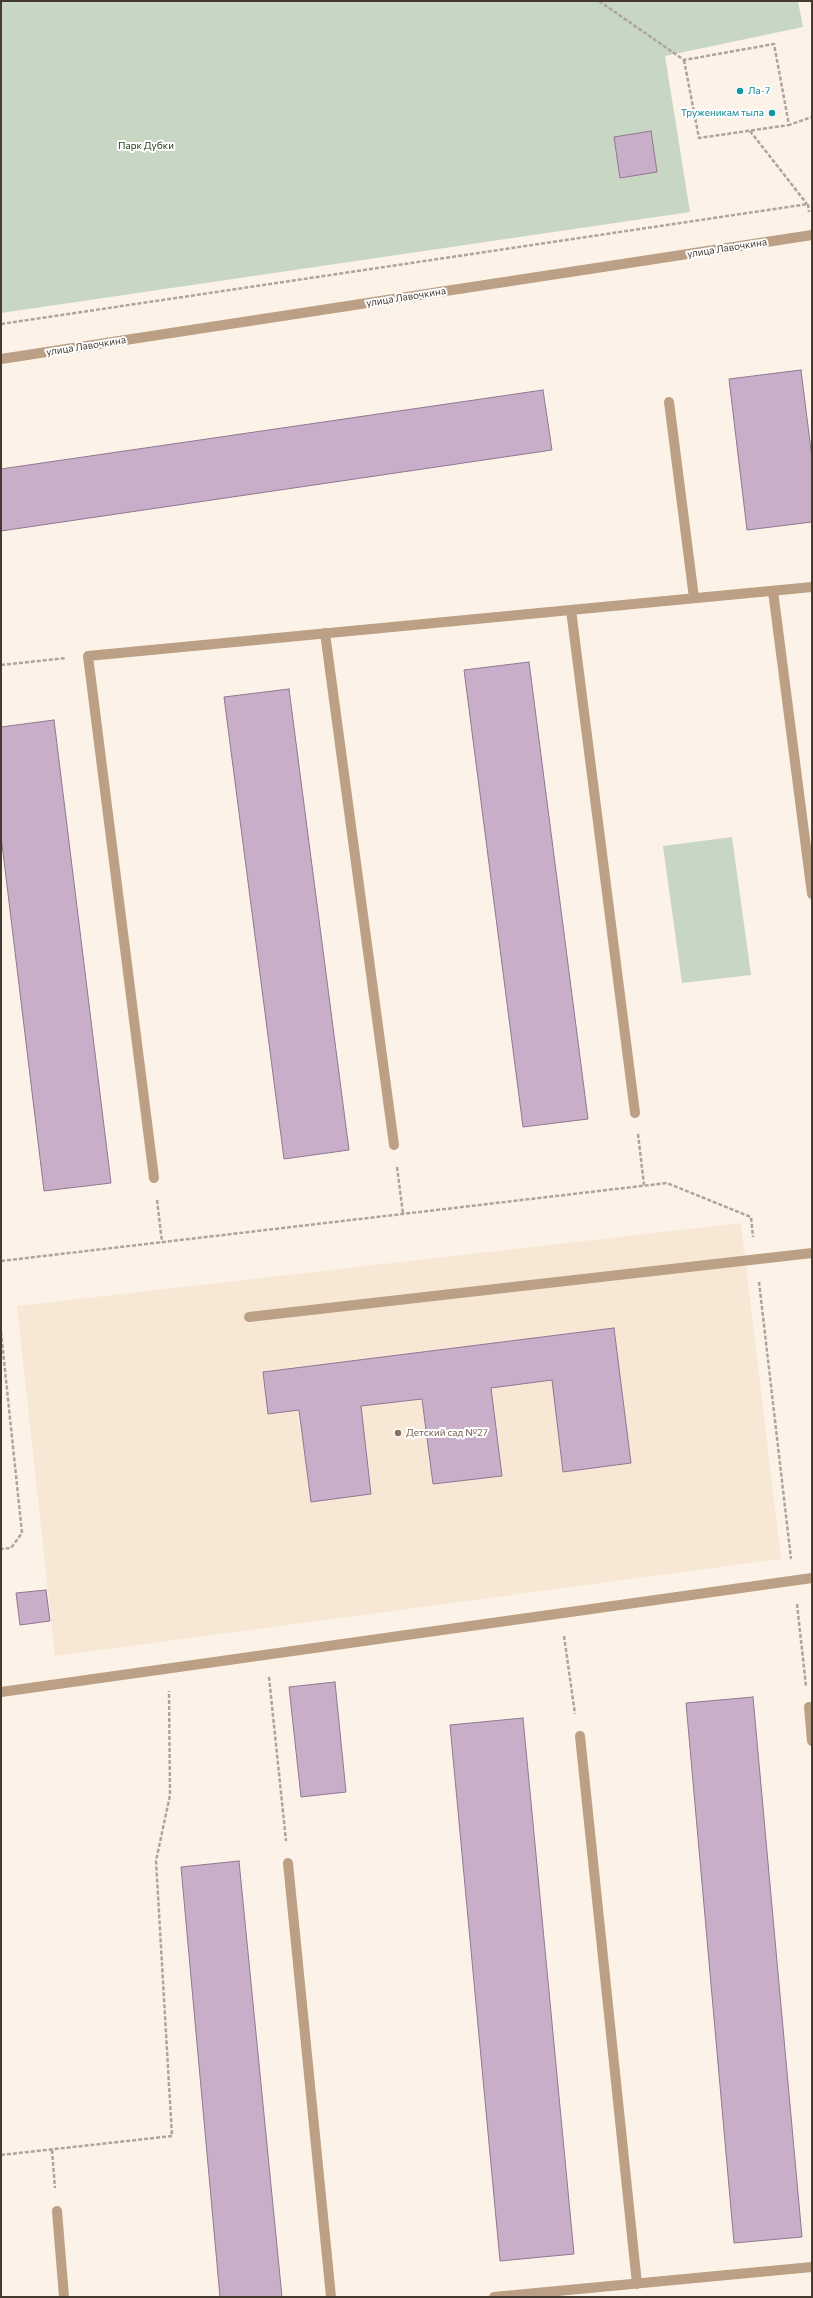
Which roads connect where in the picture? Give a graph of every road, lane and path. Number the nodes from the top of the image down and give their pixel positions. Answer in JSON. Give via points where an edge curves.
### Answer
{"nodes":[{"id":1,"x":599,"y":1,"type":"edge"},
{"id":2,"x":684,"y":60,"type":"junction"},
{"id":3,"x":812,"y":117,"type":"edge"},
{"id":4,"x":789,"y":125,"type":"junction"},
{"id":5,"x":750,"y":130,"type":"junction"},
{"id":6,"x":808,"y":204,"type":"junction"},
{"id":7,"x":812,"y":235,"type":"edge"},
{"id":8,"x":1,"y":324,"type":"edge"},
{"id":9,"x":1,"y":359,"type":"edge"},
{"id":10,"x":670,"y":402,"type":"dead end"},
{"id":11,"x":812,"y":587,"type":"edge"},
{"id":12,"x":773,"y":591,"type":"junction"},
{"id":13,"x":694,"y":598,"type":"junction"},
{"id":14,"x":571,"y":610,"type":"junction"},
{"id":15,"x":326,"y":633,"type":"junction"},
{"id":16,"x":88,"y":656,"type":"junction"},
{"id":17,"x":1,"y":665,"type":"edge"},
{"id":18,"x":812,"y":894,"type":"edge"},
{"id":19,"x":635,"y":1113,"type":"joint"},
{"id":20,"x":394,"y":1145,"type":"joint"},
{"id":21,"x":154,"y":1178,"type":"joint"},
{"id":22,"x":644,"y":1186,"type":"junction"},
{"id":23,"x":403,"y":1214,"type":"junction"},
{"id":24,"x":162,"y":1242,"type":"junction"},
{"id":25,"x":812,"y":1254,"type":"edge"},
{"id":26,"x":756,"y":1260,"type":"junction"},
{"id":27,"x":1,"y":1261,"type":"edge"},
{"id":28,"x":249,"y":1317,"type":"dead end"},
{"id":29,"x":1,"y":1332,"type":"edge"},
{"id":30,"x":1,"y":1549,"type":"edge"},
{"id":31,"x":812,"y":1578,"type":"edge"},
{"id":32,"x":794,"y":1580,"type":"junction"},
{"id":33,"x":561,"y":1613,"type":"junction"},
{"id":34,"x":266,"y":1654,"type":"junction"},
{"id":35,"x":168,"y":1669,"type":"junction"},
{"id":36,"x":1,"y":1692,"type":"edge"},
{"id":37,"x":809,"y":1707,"type":"joint"},
{"id":38,"x":580,"y":1736,"type":"joint"},
{"id":39,"x":812,"y":1741,"type":"edge"},
{"id":40,"x":288,"y":1863,"type":"joint"},
{"id":41,"x":52,"y":2150,"type":"junction"},
{"id":42,"x":1,"y":2155,"type":"edge"},
{"id":43,"x":57,"y":2211,"type":"joint"},
{"id":44,"x":812,"y":2268,"type":"edge"},
{"id":45,"x":637,"y":2284,"type":"junction"},
{"id":46,"x":64,"y":2297,"type":"edge"},
{"id":47,"x":331,"y":2297,"type":"edge"},
{"id":48,"x":494,"y":2297,"type":"edge"}],
"edges":[{"from":1,"to":2,"type":"path"},
{"from":2,"to":4,"type":"path","via":[[774,44]]},
{"from":2,"to":5,"type":"path","via":[[699,138]]},
{"from":3,"to":4,"type":"path"},
{"from":4,"to":5,"type":"path"},
{"from":5,"to":6,"type":"path"},
{"from":6,"to":7,"type":"path"},
{"from":6,"to":8,"type":"path"},
{"from":7,"to":9,"type":"street","name":"улица Лавочкина"},
{"from":10,"to":13,"type":"street"},
{"from":11,"to":12,"type":"street"},
{"from":12,"to":13,"type":"street"},
{"from":12,"to":18,"type":"street"},
{"from":13,"to":14,"type":"street"},
{"from":14,"to":15,"type":"street"},
{"from":14,"to":19,"type":"street"},
{"from":15,"to":16,"type":"street"},
{"from":15,"to":20,"type":"street"},
{"from":16,"to":17,"type":"path"},
{"from":16,"to":21,"type":"street"},
{"from":19,"to":22,"type":"path"},
{"from":20,"to":23,"type":"path"},
{"from":21,"to":24,"type":"path"},
{"from":22,"to":23,"type":"path"},
{"from":22,"to":26,"type":"path","via":[[667,1183],[751,1217]]},
{"from":23,"to":24,"type":"path"},
{"from":24,"to":27,"type":"path"},
{"from":25,"to":26,"type":"street"},
{"from":26,"to":28,"type":"street"},
{"from":26,"to":32,"type":"path"},
{"from":29,"to":30,"type":"path","via":[[22,1533],[11,1548]]},
{"from":31,"to":32,"type":"street"},
{"from":32,"to":33,"type":"street"},
{"from":32,"to":37,"type":"path"},
{"from":33,"to":34,"type":"street"},
{"from":33,"to":38,"type":"path","via":[[574,1712]]},
{"from":34,"to":35,"type":"street"},
{"from":34,"to":40,"type":"path"},
{"from":35,"to":36,"type":"street"},
{"from":35,"to":41,"type":"path","via":[[170,1795],[156,1861],[172,2136]]},
{"from":37,"to":39,"type":"street"},
{"from":38,"to":45,"type":"street"},
{"from":40,"to":47,"type":"street"},
{"from":41,"to":42,"type":"path"},
{"from":41,"to":43,"type":"path"},
{"from":43,"to":46,"type":"street"},
{"from":44,"to":45,"type":"street"},
{"from":45,"to":48,"type":"street"}]}
